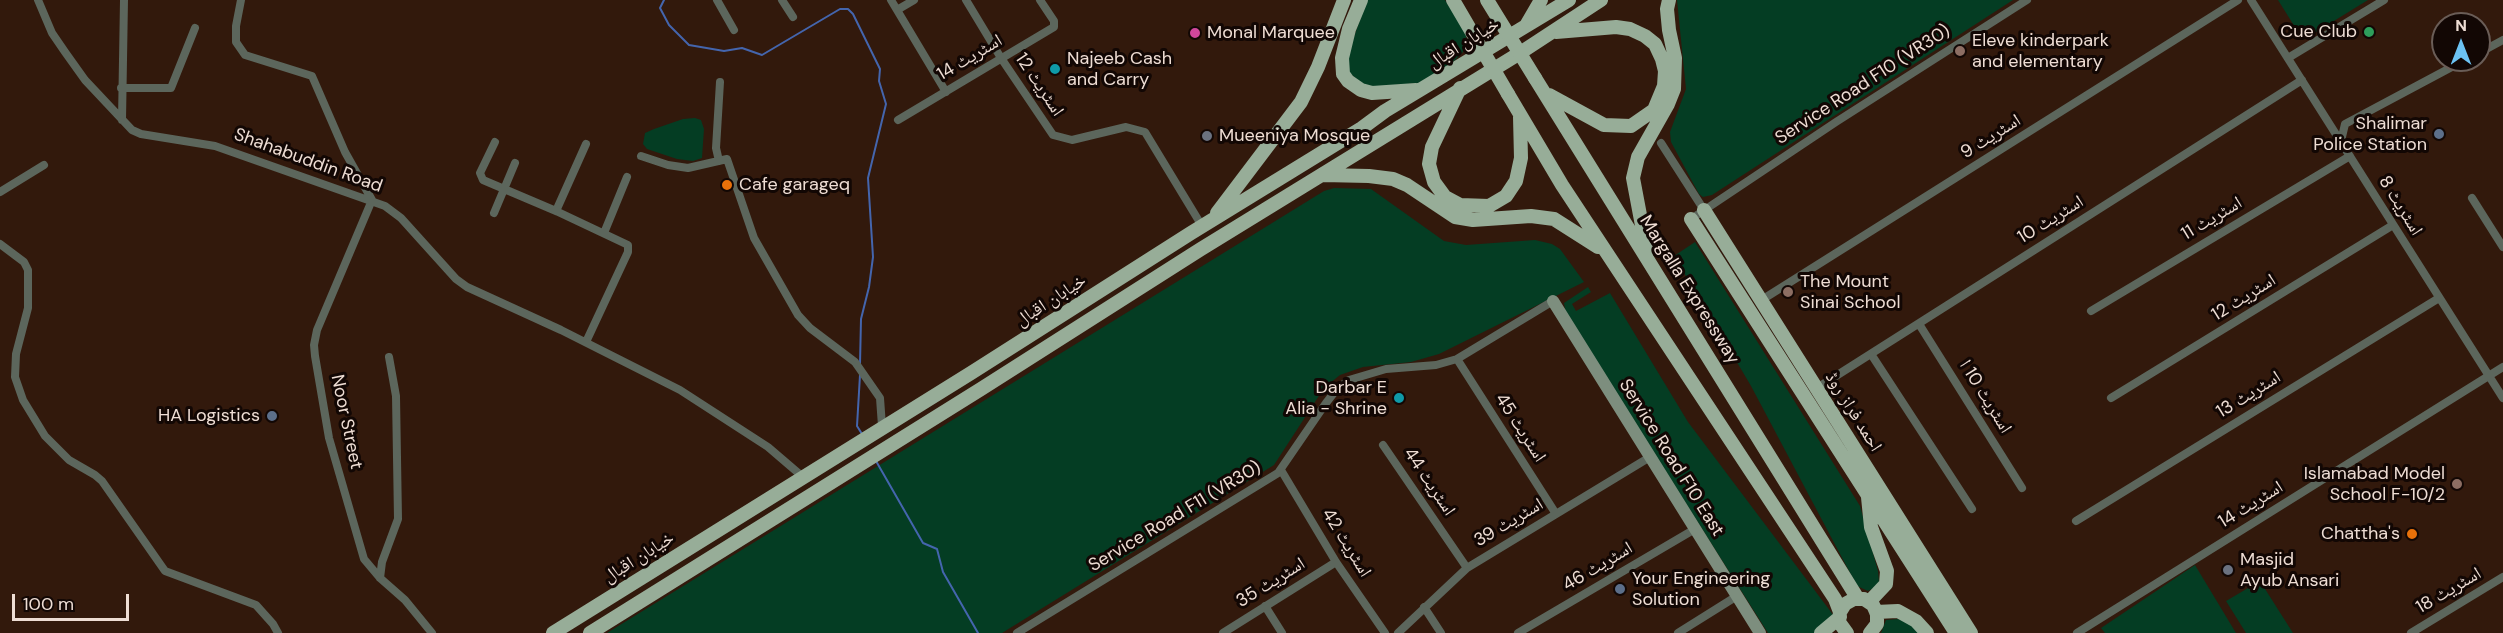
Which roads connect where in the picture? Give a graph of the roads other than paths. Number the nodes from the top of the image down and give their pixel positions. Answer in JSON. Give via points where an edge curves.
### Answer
{"nodes":[{"id":1,"x":38,"y":0,"type":"edge"},
{"id":2,"x":124,"y":0,"type":"edge"},
{"id":3,"x":241,"y":0,"type":"edge"},
{"id":4,"x":717,"y":0,"type":"edge"},
{"id":5,"x":782,"y":0,"type":"edge"},
{"id":6,"x":891,"y":0,"type":"edge"},
{"id":7,"x":914,"y":0,"type":"edge"},
{"id":8,"x":966,"y":0,"type":"edge"},
{"id":9,"x":1040,"y":0,"type":"edge"},
{"id":10,"x":1344,"y":0,"type":"edge"},
{"id":11,"x":1361,"y":0,"type":"edge"},
{"id":12,"x":1453,"y":0,"type":"edge"},
{"id":13,"x":1487,"y":0,"type":"edge"},
{"id":14,"x":1541,"y":0,"type":"edge"},
{"id":15,"x":1569,"y":0,"type":"edge"},
{"id":16,"x":1601,"y":0,"type":"edge"},
{"id":17,"x":1669,"y":0,"type":"edge"},
{"id":18,"x":2027,"y":0,"type":"edge"},
{"id":19,"x":2238,"y":0,"type":"edge"},
{"id":20,"x":2251,"y":0,"type":"edge"},
{"id":21,"x":2384,"y":0,"type":"edge"},
{"id":22,"x":897,"y":10,"type":"junction"},
{"id":23,"x":794,"y":17,"type":"dead end"},
{"id":24,"x":1526,"y":26,"type":"junction"},
{"id":25,"x":195,"y":28,"type":"dead end"},
{"id":26,"x":734,"y":30,"type":"dead end"},
{"id":27,"x":1552,"y":32,"type":"junction"},
{"id":28,"x":1001,"y":58,"type":"junction"},
{"id":29,"x":2288,"y":58,"type":"junction"},
{"id":30,"x":2442,"y":72,"type":"edge"},
{"id":31,"x":2302,"y":80,"type":"junction"},
{"id":32,"x":720,"y":82,"type":"dead end"},
{"id":33,"x":121,"y":88,"type":"junction"},
{"id":34,"x":1460,"y":88,"type":"junction"},
{"id":35,"x":1421,"y":90,"type":"junction"},
{"id":36,"x":946,"y":92,"type":"junction"},
{"id":37,"x":1544,"y":93,"type":"junction"},
{"id":38,"x":1520,"y":114,"type":"junction"},
{"id":39,"x":122,"y":120,"type":"junction"},
{"id":40,"x":898,"y":120,"type":"dead end"},
{"id":41,"x":2341,"y":141,"type":"junction"},
{"id":42,"x":495,"y":142,"type":"dead end"},
{"id":43,"x":1661,"y":142,"type":"dead end"},
{"id":44,"x":586,"y":144,"type":"dead end"},
{"id":45,"x":641,"y":156,"type":"dead end"},
{"id":46,"x":2350,"y":156,"type":"junction"},
{"id":47,"x":719,"y":161,"type":"junction"},
{"id":48,"x":515,"y":163,"type":"dead end"},
{"id":49,"x":44,"y":165,"type":"dead end"},
{"id":50,"x":1323,"y":175,"type":"junction"},
{"id":51,"x":627,"y":177,"type":"dead end"},
{"id":52,"x":504,"y":191,"type":"junction"},
{"id":53,"x":0,"y":192,"type":"edge"},
{"id":54,"x":2472,"y":198,"type":"dead end"},
{"id":55,"x":372,"y":200,"type":"junction"},
{"id":56,"x":1704,"y":210,"type":"junction"},
{"id":57,"x":556,"y":211,"type":"junction"},
{"id":58,"x":494,"y":213,"type":"dead end"},
{"id":59,"x":1691,"y":219,"type":"joint"},
{"id":60,"x":1207,"y":223,"type":"junction"},
{"id":61,"x":2393,"y":225,"type":"junction"},
{"id":62,"x":604,"y":233,"type":"junction"},
{"id":63,"x":0,"y":244,"type":"edge"},
{"id":64,"x":2503,"y":247,"type":"edge"},
{"id":65,"x":1607,"y":253,"type":"junction"},
{"id":66,"x":1649,"y":260,"type":"junction"},
{"id":67,"x":1127,"y":274,"type":"junction"},
{"id":68,"x":1137,"y":290,"type":"junction"},
{"id":69,"x":2439,"y":298,"type":"junction"},
{"id":70,"x":1553,"y":301,"type":"joint"},
{"id":71,"x":1760,"y":301,"type":"junction"},
{"id":72,"x":2091,"y":311,"type":"dead end"},
{"id":73,"x":1919,"y":324,"type":"junction"},
{"id":74,"x":586,"y":342,"type":"junction"},
{"id":75,"x":1871,"y":354,"type":"junction"},
{"id":76,"x":389,"y":357,"type":"dead end"},
{"id":77,"x":1457,"y":359,"type":"junction"},
{"id":78,"x":2503,"y":367,"type":"edge"},
{"id":79,"x":2489,"y":376,"type":"junction"},
{"id":80,"x":1817,"y":388,"type":"junction"},
{"id":81,"x":2111,"y":398,"type":"dead end"},
{"id":82,"x":2503,"y":398,"type":"edge"},
{"id":83,"x":882,"y":426,"type":"junction"},
{"id":84,"x":1383,"y":445,"type":"dead end"},
{"id":85,"x":1650,"y":458,"type":"junction"},
{"id":86,"x":1281,"y":470,"type":"junction"},
{"id":87,"x":803,"y":477,"type":"junction"},
{"id":88,"x":2022,"y":488,"type":"dead end"},
{"id":89,"x":815,"y":493,"type":"junction"},
{"id":90,"x":1867,"y":493,"type":"junction"},
{"id":91,"x":1972,"y":509,"type":"dead end"},
{"id":92,"x":1556,"y":514,"type":"junction"},
{"id":93,"x":2076,"y":521,"type":"dead end"},
{"id":94,"x":1695,"y":529,"type":"junction"},
{"id":95,"x":1336,"y":561,"type":"junction"},
{"id":96,"x":1467,"y":568,"type":"junction"},
{"id":97,"x":2503,"y":577,"type":"edge"},
{"id":98,"x":380,"y":578,"type":"junction"},
{"id":99,"x":1933,"y":584,"type":"junction"},
{"id":100,"x":1737,"y":596,"type":"junction"},
{"id":101,"x":1868,"y":605,"type":"junction"},
{"id":102,"x":1265,"y":606,"type":"junction"},
{"id":103,"x":1424,"y":607,"type":"junction"},
{"id":104,"x":1840,"y":614,"type":"junction"},
{"id":105,"x":560,"y":631,"type":"edge"},
{"id":106,"x":1844,"y":632,"type":"edge"},
{"id":107,"x":278,"y":633,"type":"edge"},
{"id":108,"x":432,"y":633,"type":"edge"},
{"id":109,"x":590,"y":633,"type":"edge"},
{"id":110,"x":1017,"y":633,"type":"edge"},
{"id":111,"x":1223,"y":633,"type":"edge"},
{"id":112,"x":1282,"y":633,"type":"edge"},
{"id":113,"x":1385,"y":633,"type":"edge"},
{"id":114,"x":1398,"y":633,"type":"edge"},
{"id":115,"x":1440,"y":633,"type":"edge"},
{"id":116,"x":1518,"y":633,"type":"edge"},
{"id":117,"x":1678,"y":633,"type":"edge"},
{"id":118,"x":1760,"y":633,"type":"edge"},
{"id":119,"x":1821,"y":633,"type":"edge"},
{"id":120,"x":1870,"y":633,"type":"edge"},
{"id":121,"x":1927,"y":633,"type":"edge"},
{"id":122,"x":1956,"y":633,"type":"edge"},
{"id":123,"x":1971,"y":633,"type":"edge"},
{"id":124,"x":2077,"y":633,"type":"edge"},
{"id":125,"x":2412,"y":633,"type":"edge"}],
"edges":[{"from":1,"to":39,"type":"street","name":"Shahabuddin Road","via":[[65,52]]},
{"from":2,"to":33,"type":"street"},
{"from":3,"to":55,"type":"street","via":[[236,42],[245,55],[312,76],[345,152]]},
{"from":4,"to":26,"type":"street"},
{"from":5,"to":23,"type":"street"},
{"from":6,"to":22,"type":"street"},
{"from":7,"to":22,"type":"street"},
{"from":8,"to":28,"type":"street","name":"اسٹریٹ 12"},
{"from":9,"to":28,"type":"street","name":"اسٹریٹ 14","via":[[1054,27]]},
{"from":10,"to":60,"type":"main road","via":[[1301,102]]},
{"from":11,"to":35,"type":"main road","via":[[1349,29],[1342,58],[1343,74],[1361,90],[1372,93]]},
{"from":12,"to":38,"type":"main road","bridge":true},
{"from":13,"to":37,"type":"main road","name":"Margalla Expressway","bridge":true},
{"from":14,"to":24,"type":"main road"},
{"from":15,"to":24,"type":"main road","name":"خیابان اقبال"},
{"from":16,"to":27,"type":"main road","name":"خیابان اقبال"},
{"from":17,"to":66,"type":"main road","via":[[1674,89],[1638,157],[1633,178]]},
{"from":18,"to":56,"type":"street","name":"Service Road F10 (VR30)"},
{"from":19,"to":71,"type":"street","name":"اسٹریٹ 9"},
{"from":20,"to":29,"type":"street","name":"اسٹریٹ 8"},
{"from":21,"to":29,"type":"street"},
{"from":22,"to":36,"type":"street"},
{"from":24,"to":35,"type":"main road","name":"خیابان اقبال"},
{"from":25,"to":33,"type":"street","via":[[171,88]]},
{"from":27,"to":34,"type":"main road","name":"خیابان اقبال"},
{"from":27,"to":37,"type":"main road","via":[[1616,27],[1645,36],[1655,44],[1662,59],[1664,86],[1654,110],[1630,126],[1604,125]]},
{"from":28,"to":36,"type":"street","name":"اسٹریٹ 14"},
{"from":28,"to":60,"type":"street","name":"اسٹریٹ 12","via":[[1053,135],[1072,140],[1125,127],[1145,132]]},
{"from":29,"to":31,"type":"street","name":"اسٹریٹ 8"},
{"from":30,"to":41,"type":"street","via":[[2345,124]]},
{"from":31,"to":41,"type":"street","name":"اسٹریٹ 8"},
{"from":31,"to":73,"type":"street","name":"اسٹریٹ 10"},
{"from":32,"to":47,"type":"street","via":[[716,148]]},
{"from":33,"to":39,"type":"street"},
{"from":34,"to":38,"type":"main road","via":[[1432,147],[1429,165],[1434,182],[1445,197],[1460,205],[1489,206],[1506,196],[1516,180],[1521,158]]},
{"from":34,"to":50,"type":"main road","name":"خیابان اقبال"},
{"from":35,"to":60,"type":"main road","name":"خیابان اقبال"},
{"from":36,"to":40,"type":"street","name":"اسٹریٹ 14"},
{"from":37,"to":66,"type":"main road","name":"Margalla Expressway"},
{"from":38,"to":65,"type":"main road"},
{"from":39,"to":55,"type":"street","name":"Shahabuddin Road","via":[[141,134],[215,146]]},
{"from":41,"to":46,"type":"street","name":"اسٹریٹ 8"},
{"from":42,"to":52,"type":"street","via":[[481,177]]},
{"from":43,"to":56,"type":"street"},
{"from":44,"to":57,"type":"street"},
{"from":45,"to":47,"type":"street","via":[[688,168]]},
{"from":46,"to":61,"type":"street","name":"اسٹریٹ 8"},
{"from":46,"to":72,"type":"street","name":"اسٹریٹ 11"},
{"from":47,"to":83,"type":"street","via":[[727,159],[754,238],[798,315],[855,362],[880,398]]},
{"from":48,"to":52,"type":"street"},
{"from":49,"to":53,"type":"street"},
{"from":50,"to":65,"type":"main road","via":[[1393,180],[1455,217],[1554,219]]},
{"from":50,"to":68,"type":"main road","name":"خیابان اقبال"},
{"from":51,"to":62,"type":"street"},
{"from":52,"to":57,"type":"street"},
{"from":52,"to":58,"type":"street"},
{"from":54,"to":64,"type":"street"},
{"from":55,"to":74,"type":"street","name":"Shahabuddin Road","via":[[401,218],[467,287]]},
{"from":55,"to":98,"type":"street","name":"Noor Street","via":[[314,345],[329,438],[360,549]]},
{"from":56,"to":59,"type":"street","name":"Service Road F10 (VR30)"},
{"from":56,"to":71,"type":"main road","name":"احمد فراز روڈ"},
{"from":57,"to":62,"type":"street"},
{"from":59,"to":90,"type":"main road","name":"احمد فراز روڈ"},
{"from":60,"to":67,"type":"main road","name":"خیابان اقبال"},
{"from":61,"to":69,"type":"street","name":"اسٹریٹ 8"},
{"from":61,"to":81,"type":"street","name":"اسٹریٹ 12"},
{"from":62,"to":74,"type":"street","via":[[628,245],[628,252]]},
{"from":63,"to":107,"type":"street","via":[[24,262],[28,270],[28,308],[16,354],[15,376],[23,400],[45,436],[69,460],[102,481],[165,571],[256,605]]},
{"from":65,"to":104,"type":"main road","via":[[1835,599]]},
{"from":66,"to":101,"type":"main road","name":"Margalla Expressway"},
{"from":67,"to":68,"type":"main road"},
{"from":67,"to":83,"type":"main road","name":"خیابان اقبال"},
{"from":68,"to":89,"type":"main road","name":"خیابان اقبال"},
{"from":69,"to":79,"type":"street","name":"اسٹریٹ 8"},
{"from":69,"to":93,"type":"street","name":"اسٹریٹ 13"},
{"from":70,"to":77,"type":"street","name":"Service Road F11 (VR30)"},
{"from":70,"to":85,"type":"street","name":"Service Road F10 East"},
{"from":71,"to":80,"type":"main road","name":"احمد فراز روڈ"},
{"from":73,"to":75,"type":"street","name":"اسٹریٹ 10"},
{"from":73,"to":88,"type":"street","name":"اسٹریٹ 10 ا"},
{"from":74,"to":87,"type":"street","name":"Shahabuddin Road","via":[[710,408],[779,455]]},
{"from":75,"to":80,"type":"street","name":"اسٹریٹ 10"},
{"from":75,"to":91,"type":"street"},
{"from":76,"to":98,"type":"street","via":[[396,396],[398,519]]},
{"from":77,"to":86,"type":"street","name":"Service Road F11 (VR30)","via":[[1436,365],[1386,369],[1349,380],[1326,403]]},
{"from":77,"to":92,"type":"street","name":"اسٹریٹ 45"},
{"from":78,"to":79,"type":"street","name":"اسٹریٹ 14"},
{"from":79,"to":82,"type":"street","name":"اسٹریٹ 8"},
{"from":79,"to":124,"type":"street","name":"اسٹریٹ 14"},
{"from":80,"to":99,"type":"main road","name":"احمد فراز روڈ"},
{"from":83,"to":87,"type":"main road","name":"خیابان اقبال"},
{"from":84,"to":96,"type":"street","name":"اسٹریٹ 44"},
{"from":85,"to":92,"type":"street","name":"اسٹریٹ 39"},
{"from":85,"to":94,"type":"street","name":"Service Road F10 East"},
{"from":86,"to":95,"type":"street","name":"اسٹریٹ 42"},
{"from":86,"to":110,"type":"street","name":"Service Road F11 (VR30)"},
{"from":87,"to":89,"type":"main road"},
{"from":87,"to":105,"type":"main road","name":"خیابان اقبال"},
{"from":89,"to":109,"type":"main road","name":"خیابان اقبال"},
{"from":90,"to":99,"type":"main road","name":"احمد فراز روڈ"},
{"from":90,"to":101,"type":"main road","via":[[1871,527],[1887,571],[1886,584]]},
{"from":92,"to":96,"type":"street","name":"اسٹریٹ 39"},
{"from":94,"to":100,"type":"street","name":"Service Road F10 East"},
{"from":94,"to":116,"type":"street","name":"اسٹریٹ 46"},
{"from":95,"to":102,"type":"street","name":"اسٹریٹ 35"},
{"from":95,"to":113,"type":"street","name":"اسٹریٹ 42"},
{"from":96,"to":103,"type":"street","name":"اسٹریٹ 39"},
{"from":97,"to":125,"type":"street","name":"اسٹریٹ 18"},
{"from":98,"to":108,"type":"street","name":"Noor Street","via":[[405,600]]},
{"from":99,"to":122,"type":"main road","name":"احمد فراز روڈ"},
{"from":99,"to":123,"type":"main road","name":"احمد فراز روڈ"},
{"from":100,"to":117,"type":"street"},
{"from":100,"to":118,"type":"street","name":"Service Road F10 East"},
{"from":101,"to":104,"type":"main road","via":[[1845,604]]},
{"from":101,"to":120,"type":"main road","via":[[1877,624]]},
{"from":101,"to":121,"type":"main road","via":[[1898,611]]},
{"from":102,"to":111,"type":"street","name":"اسٹریٹ 35"},
{"from":102,"to":112,"type":"street"},
{"from":103,"to":114,"type":"street","name":"اسٹریٹ 39"},
{"from":103,"to":115,"type":"street"},
{"from":104,"to":106,"type":"main road"},
{"from":104,"to":119,"type":"main road"}]}
